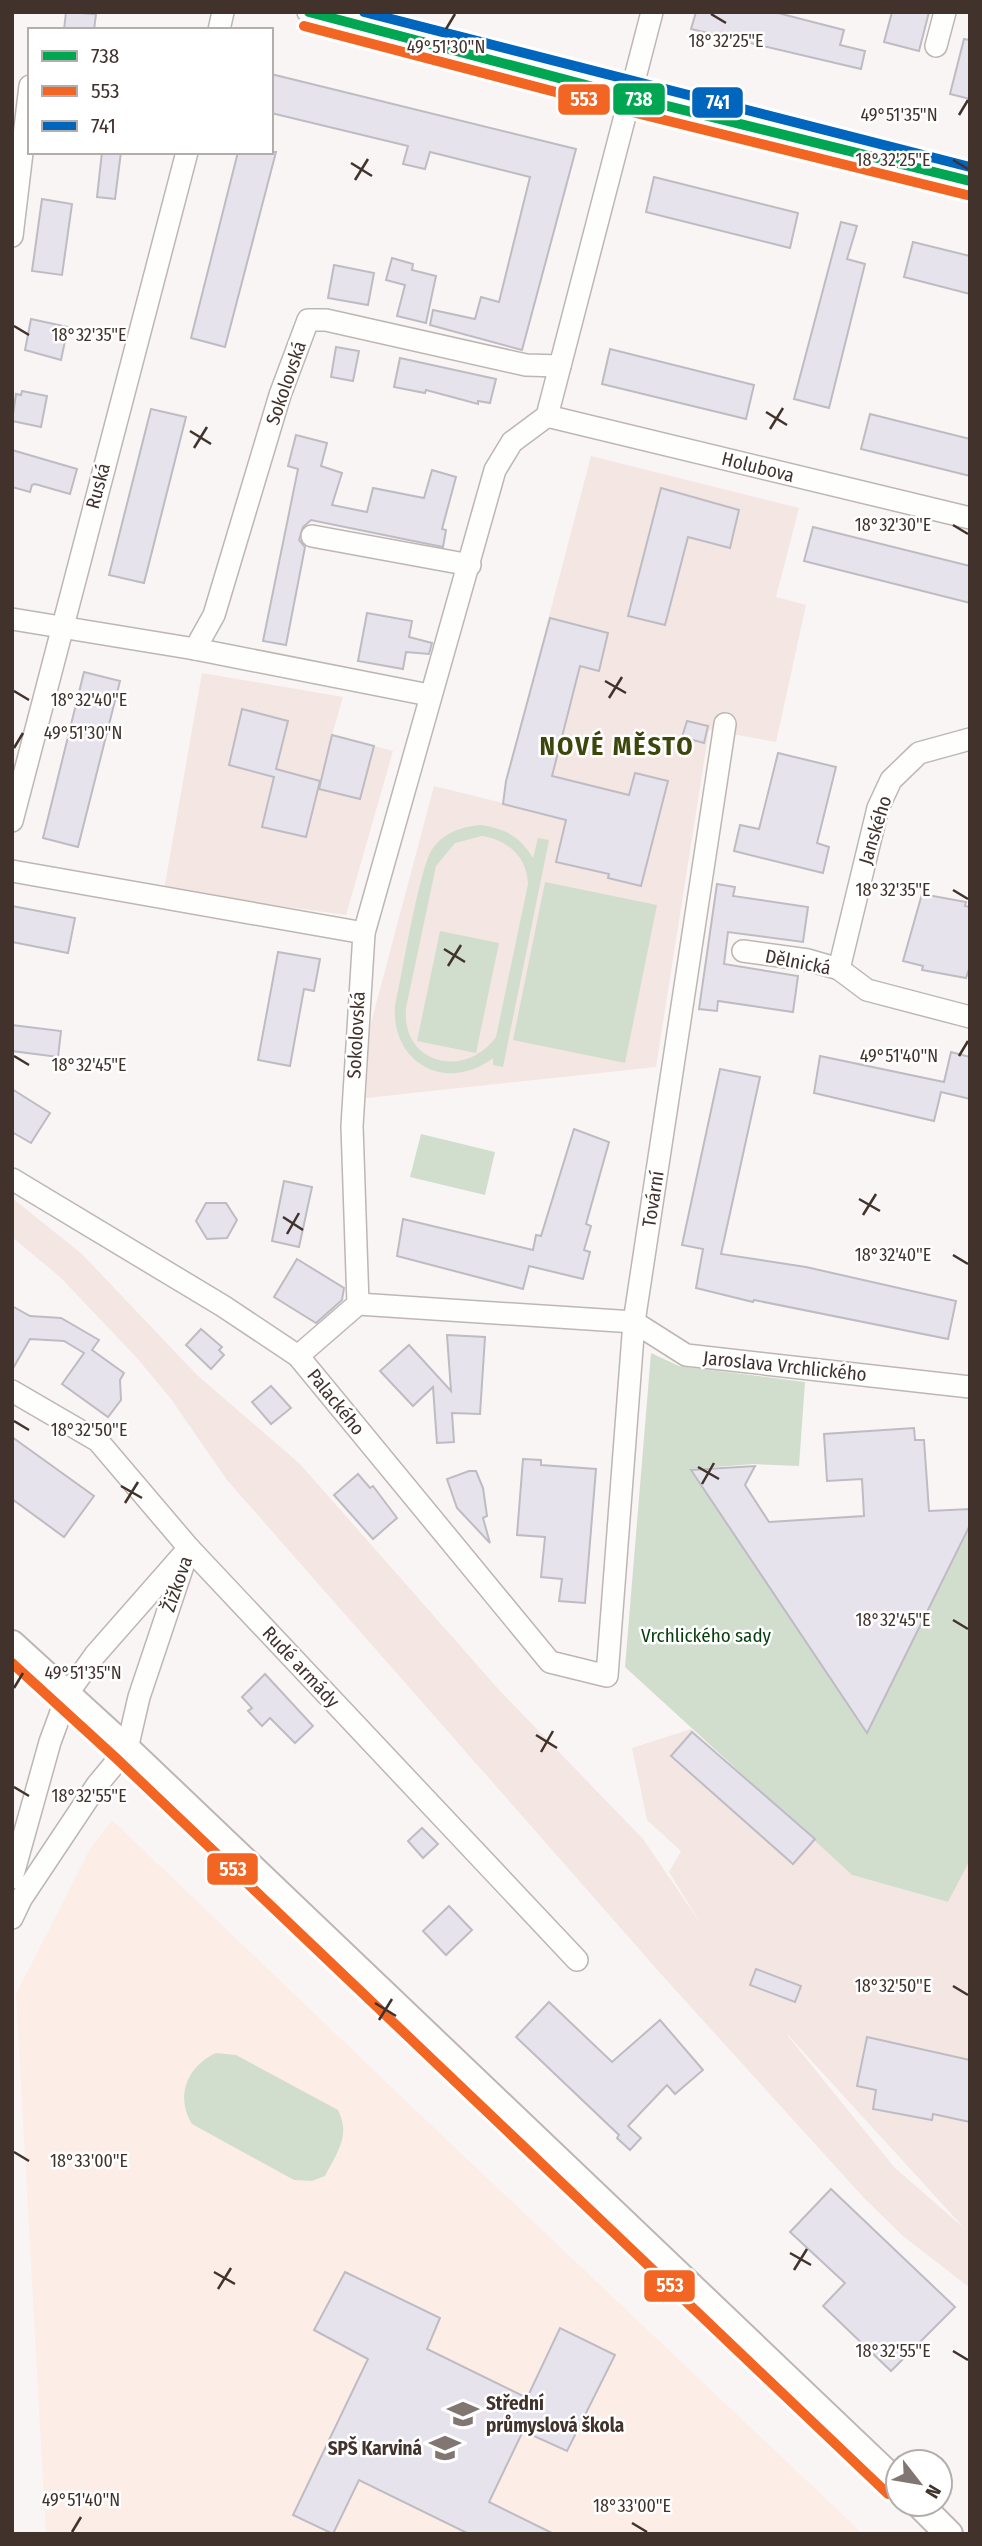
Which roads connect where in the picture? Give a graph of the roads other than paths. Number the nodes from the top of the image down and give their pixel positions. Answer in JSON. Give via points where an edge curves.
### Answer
{"nodes":[{"id":1,"x":308,"y":12,"type":"edge"},
{"id":2,"x":652,"y":12,"type":"edge"},
{"id":3,"x":945,"y":12,"type":"edge"},
{"id":4,"x":936,"y":46,"type":"dead end"},
{"id":5,"x":631,"y":97,"type":"junction"},
{"id":6,"x":28,"y":103,"type":"edge"},
{"id":7,"x":186,"y":154,"type":"edge"},
{"id":8,"x":970,"y":181,"type":"edge"},
{"id":9,"x":12,"y":236,"type":"edge"},
{"id":10,"x":560,"y":366,"type":"junction"},
{"id":11,"x":547,"y":416,"type":"junction"},
{"id":12,"x":970,"y":518,"type":"edge"},
{"id":13,"x":312,"y":536,"type":"dead end"},
{"id":14,"x":470,"y":565,"type":"junction"},
{"id":15,"x":12,"y":619,"type":"edge"},
{"id":16,"x":61,"y":628,"type":"junction"},
{"id":17,"x":195,"y":649,"type":"junction"},
{"id":18,"x":429,"y":695,"type":"junction"},
{"id":19,"x":725,"y":724,"type":"dead end"},
{"id":20,"x":970,"y":739,"type":"edge"},
{"id":21,"x":12,"y":821,"type":"edge"},
{"id":22,"x":12,"y":871,"type":"edge"},
{"id":23,"x":364,"y":933,"type":"junction"},
{"id":24,"x":743,"y":951,"type":"dead end"},
{"id":25,"x":839,"y":969,"type":"junction"},
{"id":26,"x":970,"y":1017,"type":"edge"},
{"id":27,"x":12,"y":1179,"type":"edge"},
{"id":28,"x":358,"y":1304,"type":"junction"},
{"id":29,"x":634,"y":1322,"type":"junction"},
{"id":30,"x":298,"y":1356,"type":"junction"},
{"id":31,"x":970,"y":1387,"type":"edge"},
{"id":32,"x":12,"y":1391,"type":"edge"},
{"id":33,"x":190,"y":1548,"type":"junction"},
{"id":34,"x":12,"y":1644,"type":"edge"},
{"id":35,"x":607,"y":1676,"type":"joint"},
{"id":36,"x":68,"y":1693,"type":"junction"},
{"id":37,"x":127,"y":1749,"type":"junction"},
{"id":38,"x":12,"y":1878,"type":"edge"},
{"id":39,"x":12,"y":1919,"type":"edge"},
{"id":40,"x":577,"y":1960,"type":"dead end"},
{"id":41,"x":884,"y":2471,"type":"edge"},
{"id":42,"x":933,"y":2518,"type":"edge"},
{"id":43,"x":949,"y":2534,"type":"edge"}],
"edges":[{"from":1,"to":5,"type":"street"},
{"from":2,"to":5,"type":"street"},
{"from":3,"to":4,"type":"street"},
{"from":5,"to":8,"type":"street"},
{"from":5,"to":10,"type":"street"},
{"from":6,"to":9,"type":"street"},
{"from":7,"to":16,"type":"street","name":"Ruská"},
{"from":10,"to":11,"type":"street"},
{"from":10,"to":17,"type":"street","name":"Sokolovská","via":[[526,365],[327,320],[308,320],[280,395],[214,615]]},
{"from":11,"to":12,"type":"street","name":"Holubova"},
{"from":11,"to":14,"type":"street","name":"Sokolovská","via":[[512,442],[495,470]]},
{"from":13,"to":14,"type":"street"},
{"from":14,"to":18,"type":"street","name":"Sokolovská"},
{"from":15,"to":16,"type":"street"},
{"from":16,"to":17,"type":"street"},
{"from":16,"to":21,"type":"street","name":"Ruská"},
{"from":17,"to":18,"type":"street"},
{"from":18,"to":23,"type":"street","name":"Sokolovská"},
{"from":19,"to":29,"type":"street","name":"Tovární"},
{"from":20,"to":25,"type":"street","name":"Janského","via":[[919,753],[891,780],[878,808]]},
{"from":22,"to":23,"type":"street"},
{"from":23,"to":28,"type":"street","name":"Sokolovská","via":[[352,1126]]},
{"from":24,"to":25,"type":"street","name":"Dělnická"},
{"from":25,"to":26,"type":"street","name":"Dělnická","via":[[867,990]]},
{"from":27,"to":30,"type":"street","name":"Palackého"},
{"from":28,"to":29,"type":"street","name":"Jaroslava Vrchlického"},
{"from":28,"to":30,"type":"street"},
{"from":29,"to":31,"type":"street","name":"Jaroslava Vrchlického","via":[[686,1355]]},
{"from":29,"to":35,"type":"street","name":"Tovární"},
{"from":30,"to":35,"type":"street","name":"Palackého","via":[[550,1662]]},
{"from":32,"to":33,"type":"street","name":"Rudé armády","via":[[98,1441]]},
{"from":33,"to":36,"type":"street","name":"Žižkova","via":[[95,1655]]},
{"from":33,"to":37,"type":"street","name":"Žižkova","via":[[139,1698]]},
{"from":33,"to":40,"type":"street","name":"Rudé armády"},
{"from":34,"to":36,"type":"main road"},
{"from":36,"to":37,"type":"main road"},
{"from":36,"to":38,"type":"street","name":"Žižkova"},
{"from":37,"to":39,"type":"street","name":"Žižkova","via":[[90,1796]]},
{"from":37,"to":41,"type":"main road"},
{"from":42,"to":43,"type":"main road"}]}
